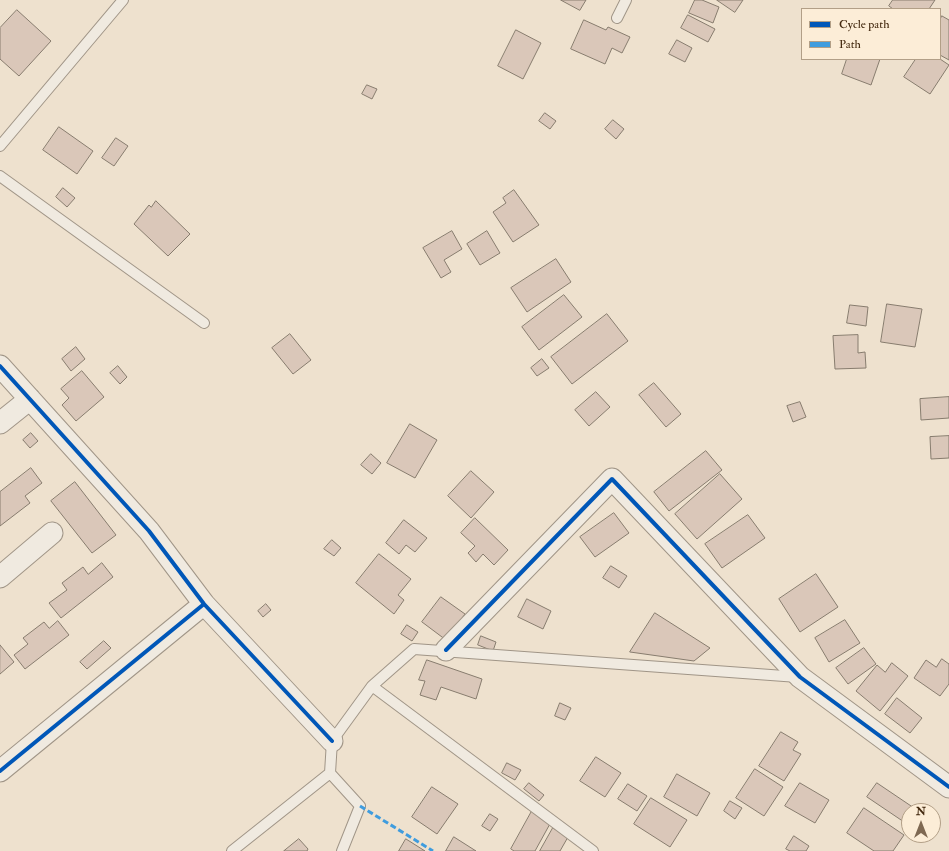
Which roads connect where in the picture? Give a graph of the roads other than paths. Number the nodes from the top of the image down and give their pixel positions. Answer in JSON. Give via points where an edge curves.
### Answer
{"nodes":[{"id":1,"x":123,"y":0,"type":"edge"},
{"id":2,"x":626,"y":0,"type":"edge"},
{"id":3,"x":617,"y":18,"type":"dead end"},
{"id":4,"x":0,"y":146,"type":"edge"},
{"id":5,"x":0,"y":176,"type":"edge"},
{"id":6,"x":204,"y":323,"type":"dead end"},
{"id":7,"x":0,"y":366,"type":"edge"},
{"id":8,"x":30,"y":399,"type":"junction"},
{"id":9,"x":0,"y":423,"type":"edge"},
{"id":10,"x":52,"y":533,"type":"dead end"},
{"id":11,"x":0,"y":577,"type":"edge"},
{"id":12,"x":204,"y":604,"type":"junction"},
{"id":13,"x":446,"y":650,"type":"junction"},
{"id":14,"x":800,"y":677,"type":"junction"},
{"id":15,"x":372,"y":686,"type":"junction"},
{"id":16,"x":332,"y":740,"type":"junction"},
{"id":17,"x":0,"y":771,"type":"edge"},
{"id":18,"x":330,"y":773,"type":"junction"},
{"id":19,"x":949,"y":787,"type":"edge"},
{"id":20,"x":232,"y":851,"type":"edge"},
{"id":21,"x":342,"y":851,"type":"edge"},
{"id":22,"x":593,"y":851,"type":"edge"}],
"edges":[{"from":1,"to":4,"type":"lane"},
{"from":2,"to":3,"type":"lane"},
{"from":5,"to":6,"type":"lane"},
{"from":7,"to":8,"type":"street"},
{"from":8,"to":9,"type":"street"},
{"from":8,"to":12,"type":"street","via":[[149,531]]},
{"from":10,"to":11,"type":"street"},
{"from":12,"to":16,"type":"street"},
{"from":12,"to":17,"type":"street"},
{"from":13,"to":14,"type":"lane"},
{"from":13,"to":14,"type":"street","via":[[612,479]]},
{"from":13,"to":15,"type":"lane","via":[[414,649]]},
{"from":14,"to":19,"type":"street"},
{"from":15,"to":16,"type":"lane"},
{"from":15,"to":22,"type":"lane"},
{"from":16,"to":18,"type":"lane"},
{"from":18,"to":20,"type":"lane"},
{"from":18,"to":21,"type":"lane","via":[[360,806]]}]}
